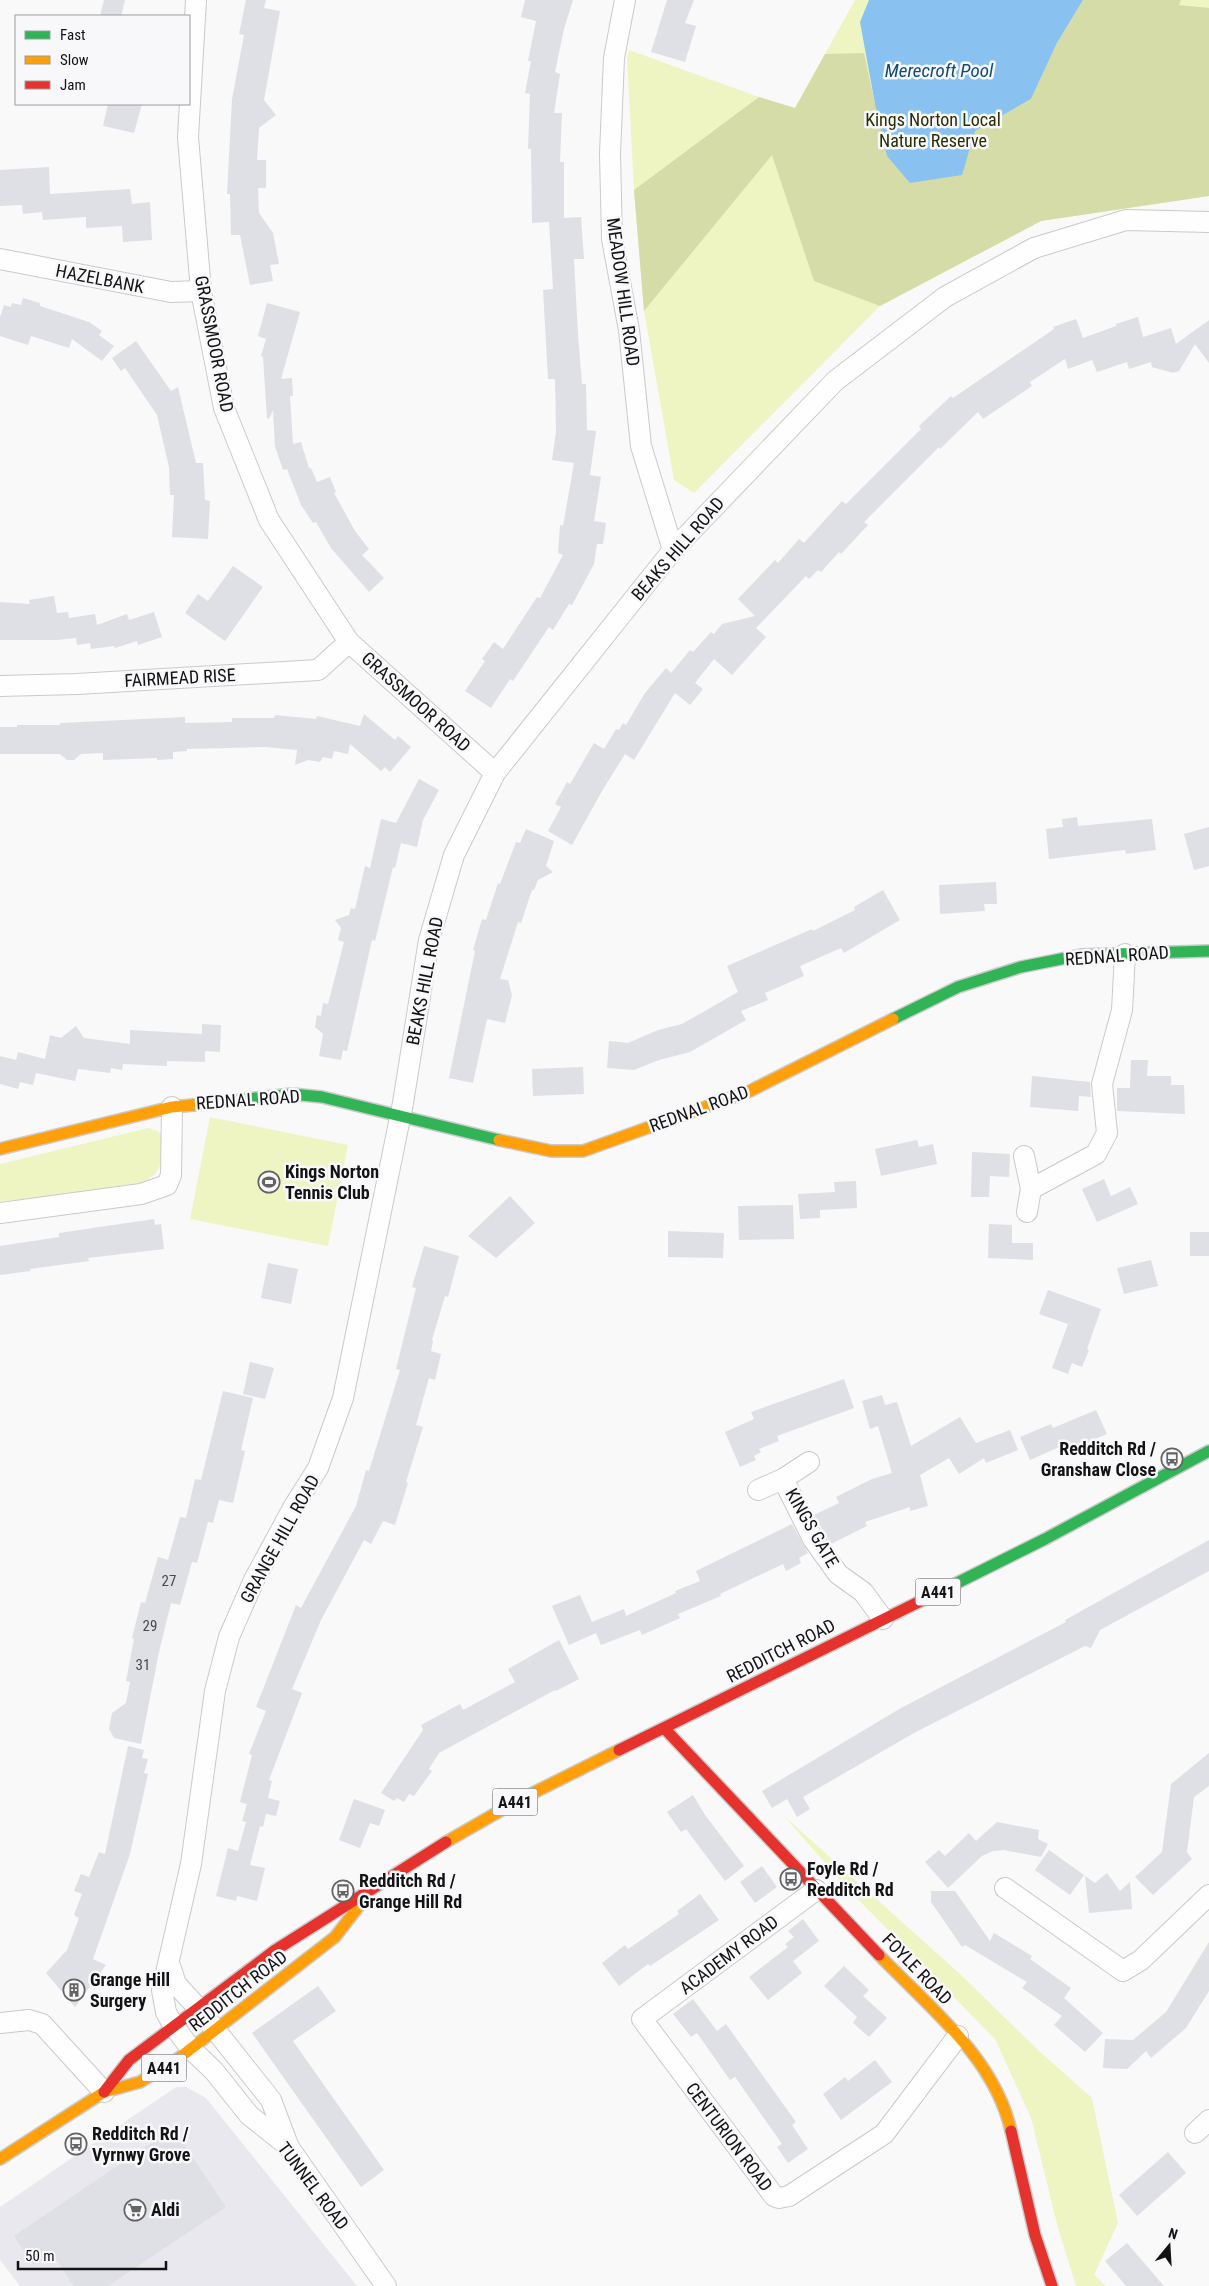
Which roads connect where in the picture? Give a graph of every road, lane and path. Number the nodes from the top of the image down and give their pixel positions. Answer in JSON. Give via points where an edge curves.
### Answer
{"nodes":[{"id":1,"x":196,"y":0,"type":"edge"},
{"id":2,"x":624,"y":0,"type":"edge"},
{"id":3,"x":190,"y":103,"type":"edge"},
{"id":4,"x":190,"y":105,"type":"edge"},
{"id":5,"x":1209,"y":222,"type":"edge"},
{"id":6,"x":0,"y":259,"type":"edge"},
{"id":7,"x":201,"y":291,"type":"junction"},
{"id":8,"x":673,"y":550,"type":"junction"},
{"id":9,"x":349,"y":642,"type":"junction"},
{"id":10,"x":0,"y":686,"type":"edge"},
{"id":11,"x":495,"y":773,"type":"junction"},
{"id":12,"x":1209,"y":951,"type":"edge"},
{"id":13,"x":1125,"y":954,"type":"junction"},
{"id":14,"x":172,"y":1107,"type":"junction"},
{"id":15,"x":399,"y":1117,"type":"junction"},
{"id":16,"x":0,"y":1149,"type":"edge"},
{"id":17,"x":1024,"y":1156,"type":"dead end"},
{"id":18,"x":1031,"y":1189,"type":"junction"},
{"id":19,"x":1026,"y":1212,"type":"dead end"},
{"id":20,"x":0,"y":1213,"type":"edge"},
{"id":21,"x":1209,"y":1451,"type":"edge"},
{"id":22,"x":809,"y":1462,"type":"dead end"},
{"id":23,"x":783,"y":1479,"type":"junction"},
{"id":24,"x":758,"y":1490,"type":"dead end"},
{"id":25,"x":883,"y":1619,"type":"junction"},
{"id":26,"x":665,"y":1729,"type":"junction"},
{"id":27,"x":1005,"y":1888,"type":"dead end"},
{"id":28,"x":373,"y":1889,"type":"junction"},
{"id":29,"x":816,"y":1890,"type":"junction"},
{"id":30,"x":1207,"y":1892,"type":"edge"},
{"id":31,"x":168,"y":1963,"type":"junction"},
{"id":32,"x":198,"y":2008,"type":"junction"},
{"id":33,"x":642,"y":2019,"type":"joint"},
{"id":34,"x":0,"y":2024,"type":"edge"},
{"id":35,"x":173,"y":2026,"type":"junction"},
{"id":36,"x":216,"y":2030,"type":"junction"},
{"id":37,"x":958,"y":2036,"type":"junction"},
{"id":38,"x":191,"y":2049,"type":"junction"},
{"id":39,"x":104,"y":2092,"type":"junction"},
{"id":40,"x":288,"y":2146,"type":"junction"},
{"id":41,"x":0,"y":2159,"type":"edge"},
{"id":42,"x":386,"y":2286,"type":"edge"},
{"id":43,"x":1052,"y":2286,"type":"edge"}],
"edges":[{"from":1,"to":3,"type":"street","name":"GRASSMOOR ROAD"},
{"from":2,"to":8,"type":"street","name":"MEADOW HILL ROAD","via":[[614,58],[610,154],[612,238],[630,330],[640,446]]},
{"from":4,"to":7,"type":"street","name":"GRASSMOOR ROAD","via":[[188,137]]},
{"from":5,"to":8,"type":"street","name":"BEAKS HILL ROAD","via":[[1126,220],[1034,248],[945,297],[835,381]]},
{"from":6,"to":7,"type":"street","name":"HAZELBANK","via":[[171,292]]},
{"from":7,"to":9,"type":"street","name":"GRASSMOOR ROAD","via":[[224,408],[269,520]]},
{"from":8,"to":11,"type":"street","name":"BEAKS HILL ROAD"},
{"from":9,"to":10,"type":"street","name":"FAIRMEAD RISE","via":[[318,670]]},
{"from":9,"to":11,"type":"street","name":"GRASSMOOR ROAD"},
{"from":11,"to":15,"type":"street","name":"BEAKS HILL ROAD","via":[[454,855],[429,940],[404,1103]]},
{"from":12,"to":13,"type":"main road","name":"REDNAL ROAD"},
{"from":13,"to":15,"type":"main road","name":"REDNAL ROAD","via":[[1081,955],[1021,967],[958,987],[750,1091],[583,1150],[542,1150]]},
{"from":13,"to":18,"type":"street","via":[[1122,1010],[1102,1084],[1107,1133],[1096,1154]]},
{"from":14,"to":15,"type":"main road","name":"REDNAL ROAD","via":[[292,1094],[322,1097]]},
{"from":14,"to":16,"type":"main road","name":"REDNAL ROAD"},
{"from":14,"to":20,"type":"street","name":"REDNAL ROAD","via":[[171,1175],[167,1185],[141,1194]]},
{"from":15,"to":31,"type":"street","name":"GRANGE HILL ROAD","via":[[343,1398],[318,1468],[254,1580],[229,1637],[215,1691],[191,1864]]},
{"from":17,"to":18,"type":"street"},
{"from":18,"to":19,"type":"street"},
{"from":21,"to":25,"type":"main road","name":"REDDITCH ROAD","number":"A441","via":[[1045,1540]]},
{"from":22,"to":23,"type":"street","name":"KINGS GATE"},
{"from":23,"to":24,"type":"street","name":"KINGS GATE"},
{"from":23,"to":25,"type":"street","name":"KINGS GATE","via":[[813,1539],[838,1574],[863,1592]]},
{"from":25,"to":26,"type":"main road","name":"REDDITCH ROAD","number":"A441"},
{"from":26,"to":28,"type":"main road","name":"REDDITCH ROAD","number":"A441","via":[[467,1829]]},
{"from":26,"to":29,"type":"main road","name":"FOYLE ROAD"},
{"from":27,"to":30,"type":"street","via":[[1123,1971],[1142,1960]]},
{"from":28,"to":32,"type":"main road","name":"REDDITCH ROAD","number":"A441","via":[[274,1951]]},
{"from":28,"to":36,"type":"main road","name":"REDDITCH ROAD","number":"A441","via":[[335,1937]]},
{"from":29,"to":33,"type":"street","name":"ACADEMY ROAD"},
{"from":29,"to":37,"type":"main road","name":"FOYLE ROAD"},
{"from":31,"to":32,"type":"street","via":[[176,1984]]},
{"from":31,"to":35,"type":"street","name":"GRANGE HILL ROAD","via":[[162,2001]]},
{"from":32,"to":35,"type":"main road","name":"REDDITCH ROAD","number":"A441"},
{"from":32,"to":36,"type":"street"},
{"from":33,"to":37,"type":"street","name":"CENTURION ROAD","via":[[774,2196],[779,2198],[789,2196],[884,2134]]},
{"from":34,"to":39,"type":"street","via":[[28,2020],[42,2024]]},
{"from":35,"to":38,"type":"street","name":"TUNNEL ROAD"},
{"from":35,"to":39,"type":"main road","name":"REDDITCH ROAD","number":"A441","via":[[128,2060]]},
{"from":36,"to":38,"type":"main road","name":"REDDITCH ROAD","number":"A441"},
{"from":36,"to":40,"type":"street","via":[[271,2100]]},
{"from":37,"to":43,"type":"main road","name":"FOYLE ROAD","via":[[994,2082],[1008,2116],[1036,2235]]},
{"from":38,"to":39,"type":"main road","name":"REDDITCH ROAD","number":"A441","via":[[140,2082]]},
{"from":38,"to":40,"type":"street","name":"TUNNEL ROAD","via":[[214,2071],[249,2115]]},
{"from":39,"to":41,"type":"main road","name":"REDDITCH ROAD","number":"A441"},
{"from":40,"to":42,"type":"street","name":"TUNNEL ROAD"}]}
